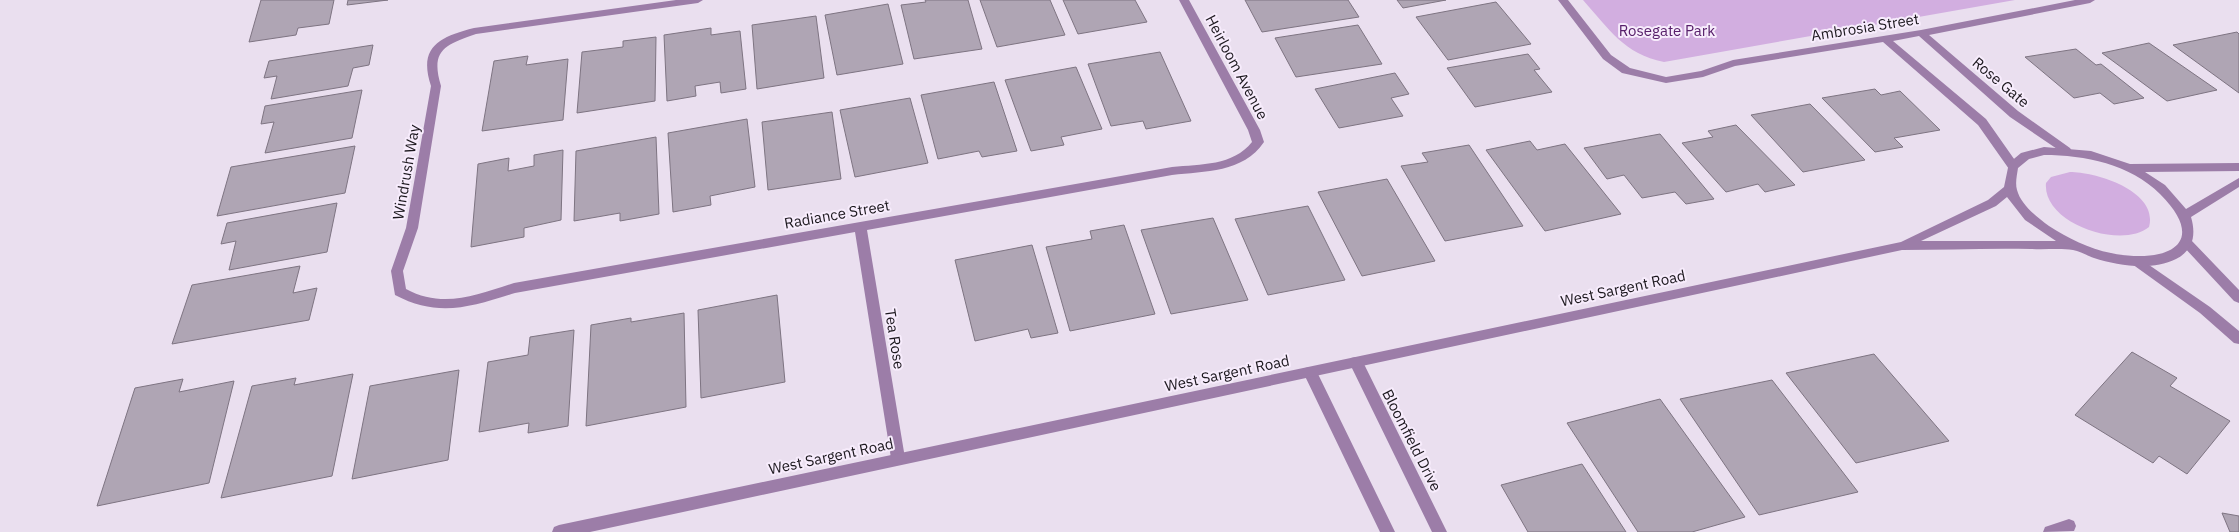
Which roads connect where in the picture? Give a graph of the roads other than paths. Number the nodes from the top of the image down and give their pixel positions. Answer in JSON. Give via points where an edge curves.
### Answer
{"nodes":[{"id":1,"x":698,"y":0,"type":"edge"},
{"id":2,"x":1184,"y":0,"type":"edge"},
{"id":3,"x":1563,"y":0,"type":"edge"},
{"id":4,"x":2090,"y":0,"type":"edge"},
{"id":5,"x":1921,"y":33,"type":"junction"},
{"id":6,"x":1885,"y":39,"type":"junction"},
{"id":7,"x":1254,"y":150,"type":"joint"},
{"id":8,"x":2066,"y":150,"type":"junction"},
{"id":9,"x":2013,"y":166,"type":"junction"},
{"id":10,"x":2239,"y":167,"type":"edge"},
{"id":11,"x":2128,"y":168,"type":"junction"},
{"id":12,"x":2239,"y":182,"type":"edge"},
{"id":13,"x":2010,"y":188,"type":"junction"},
{"id":14,"x":2185,"y":215,"type":"junction"},
{"id":15,"x":860,"y":226,"type":"junction"},
{"id":16,"x":2186,"y":244,"type":"junction"},
{"id":17,"x":1902,"y":246,"type":"junction"},
{"id":18,"x":2076,"y":246,"type":"junction"},
{"id":19,"x":2136,"y":261,"type":"junction"},
{"id":20,"x":2239,"y":298,"type":"edge"},
{"id":21,"x":423,"y":303,"type":"joint"},
{"id":22,"x":2239,"y":339,"type":"edge"},
{"id":23,"x":1356,"y":362,"type":"junction"},
{"id":24,"x":1310,"y":372,"type":"junction"},
{"id":25,"x":898,"y":458,"type":"junction"},
{"id":26,"x":2069,"y":526,"type":"dead end"},
{"id":27,"x":559,"y":532,"type":"edge"},
{"id":28,"x":1388,"y":532,"type":"edge"},
{"id":29,"x":1440,"y":532,"type":"edge"},
{"id":30,"x":2050,"y":532,"type":"edge"}],
"edges":[{"from":1,"to":21,"type":"street","name":"Windrush Way","via":[[474,31],[451,39],[436,49],[430,60],[436,86],[412,228],[397,272],[400,292]]},
{"from":2,"to":7,"type":"street","name":"Heirloom Avenue","via":[[1254,130],[1258,142]]},
{"from":3,"to":6,"type":"street","name":"Ambrosia Street","via":[[1607,57],[1626,71],[1666,80],[1703,74],[1733,63]]},
{"from":4,"to":5,"type":"street","name":"Ambrosia Street"},
{"from":5,"to":6,"type":"street","name":"Ambrosia Street"},
{"from":5,"to":8,"type":"street","name":"Rose Gate","via":[[2014,114]]},
{"from":6,"to":9,"type":"street","via":[[1982,122]]},
{"from":7,"to":15,"type":"street","name":"Radiance Street","via":[[1242,160],[1224,165],[1162,172]]},
{"from":8,"to":9,"type":"street","via":[[2025,156]]},
{"from":8,"to":11,"type":"street","via":[[2097,156]]},
{"from":9,"to":13,"type":"street"},
{"from":10,"to":11,"type":"street"},
{"from":11,"to":14,"type":"street","via":[[2152,181]]},
{"from":12,"to":14,"type":"street"},
{"from":13,"to":17,"type":"street","name":"West Sargent Road","via":[[1992,203]]},
{"from":13,"to":18,"type":"street","via":[[2017,203],[2032,219]]},
{"from":14,"to":16,"type":"street","via":[[2190,235]]},
{"from":15,"to":21,"type":"street","name":"Radiance Street","via":[[514,288],[478,299],[448,304]]},
{"from":15,"to":25,"type":"street","name":"Tea Rose"},
{"from":16,"to":19,"type":"street","via":[[2176,254],[2159,260]]},
{"from":16,"to":20,"type":"street"},
{"from":17,"to":18,"type":"street","name":"West Sargent Road"},
{"from":17,"to":23,"type":"street","name":"West Sargent Road"},
{"from":18,"to":19,"type":"street"},
{"from":19,"to":22,"type":"street","via":[[2205,310]]},
{"from":23,"to":24,"type":"street","name":"West Sargent Road"},
{"from":23,"to":29,"type":"street","name":"Bloomfield Drive"},
{"from":24,"to":25,"type":"street","name":"West Sargent Road"},
{"from":24,"to":28,"type":"street"},
{"from":25,"to":27,"type":"street","name":"West Sargent Road"},
{"from":26,"to":30,"type":"street"}]}
